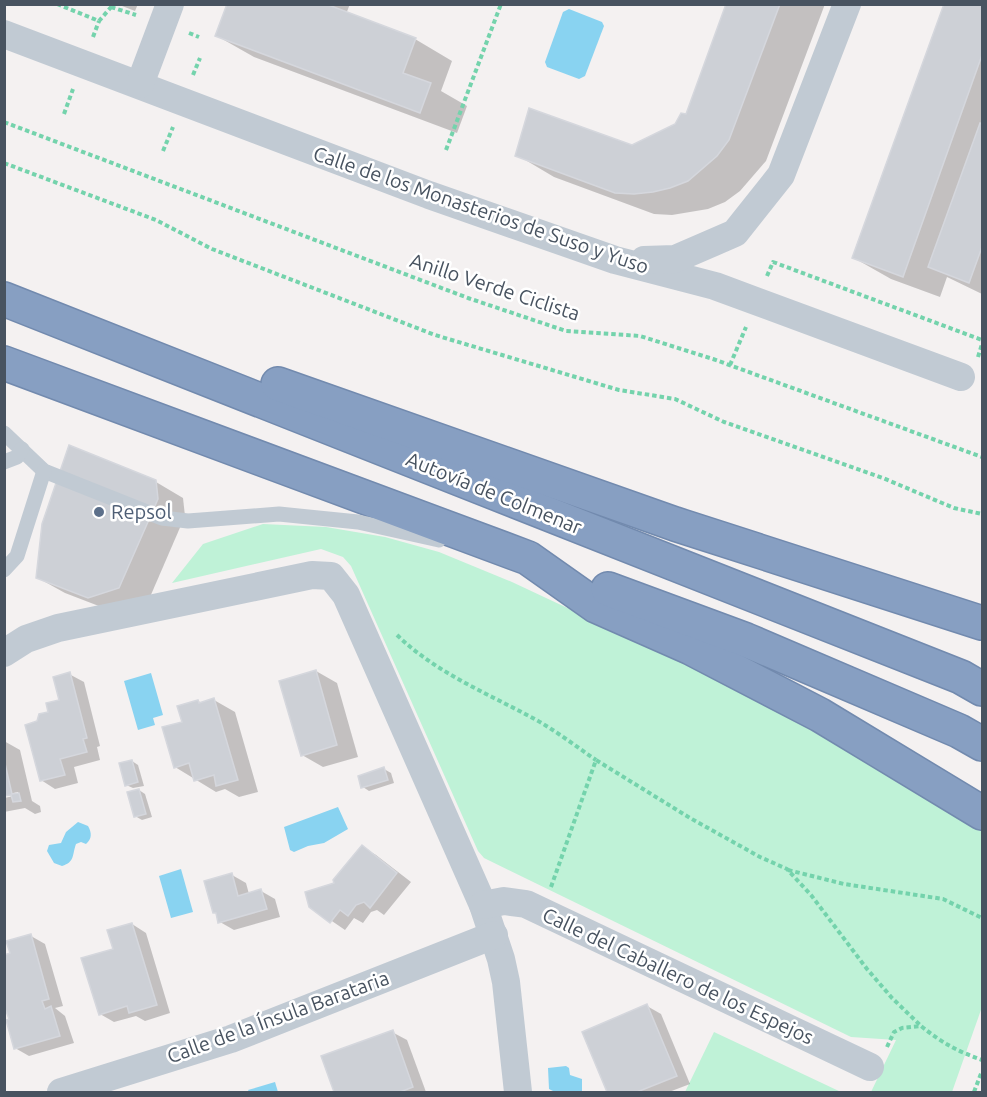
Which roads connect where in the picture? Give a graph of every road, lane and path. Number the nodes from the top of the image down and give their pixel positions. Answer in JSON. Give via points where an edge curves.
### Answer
{"nodes":[{"id":1,"x":57,"y":4,"type":"edge"},
{"id":2,"x":112,"y":4,"type":"edge"},
{"id":3,"x":170,"y":4,"type":"edge"},
{"id":4,"x":501,"y":4,"type":"edge"},
{"id":5,"x":847,"y":4,"type":"edge"},
{"id":6,"x":4,"y":34,"type":"edge"},
{"id":7,"x":140,"y":84,"type":"junction"},
{"id":8,"x":4,"y":122,"type":"edge"},
{"id":9,"x":446,"y":150,"type":"dead end"},
{"id":10,"x":4,"y":163,"type":"edge"},
{"id":11,"x":615,"y":260,"type":"junction"},
{"id":12,"x":773,"y":262,"type":"dead end"},
{"id":13,"x":16,"y":304,"type":"edge"},
{"id":14,"x":744,"y":334,"type":"dead end"},
{"id":15,"x":982,"y":340,"type":"edge"},
{"id":16,"x":4,"y":363,"type":"edge"},
{"id":17,"x":730,"y":365,"type":"junction"},
{"id":18,"x":961,"y":377,"type":"dead end"},
{"id":19,"x":4,"y":433,"type":"edge"},
{"id":20,"x":22,"y":449,"type":"junction"},
{"id":21,"x":982,"y":457,"type":"edge"},
{"id":22,"x":4,"y":462,"type":"edge"},
{"id":23,"x":44,"y":471,"type":"junction"},
{"id":24,"x":982,"y":514,"type":"edge"},
{"id":25,"x":528,"y":558,"type":"junction"},
{"id":26,"x":4,"y":570,"type":"edge"},
{"id":27,"x":982,"y":623,"type":"edge"},
{"id":28,"x":390,"y":628,"type":"dead end"},
{"id":29,"x":4,"y":653,"type":"edge"},
{"id":30,"x":982,"y":689,"type":"edge"},
{"id":31,"x":982,"y":744,"type":"edge"},
{"id":32,"x":597,"y":760,"type":"junction"},
{"id":33,"x":982,"y":813,"type":"edge"},
{"id":34,"x":787,"y":869,"type":"junction"},
{"id":35,"x":548,"y":895,"type":"dead end"},
{"id":36,"x":483,"y":905,"type":"junction"},
{"id":37,"x":982,"y":918,"type":"edge"},
{"id":38,"x":494,"y":935,"type":"junction"},
{"id":39,"x":921,"y":1026,"type":"junction"},
{"id":40,"x":982,"y":1060,"type":"edge"},
{"id":41,"x":870,"y":1067,"type":"joint"},
{"id":42,"x":982,"y":1071,"type":"edge"},
{"id":43,"x":61,"y":1092,"type":"edge"},
{"id":44,"x":518,"y":1092,"type":"edge"},
{"id":45,"x":975,"y":1092,"type":"edge"}],
"edges":[{"from":1,"to":2,"type":"path","via":[[99,21]]},
{"from":3,"to":7,"type":"street"},
{"from":4,"to":9,"type":"path"},
{"from":5,"to":11,"type":"street","via":[[781,175],[735,233],[675,259]]},
{"from":6,"to":7,"type":"street","name":"Calle de los Monasterios de Suso y Yuso"},
{"from":7,"to":11,"type":"street","name":"Calle de los Monasterios de Suso y Yuso","via":[[429,195]]},
{"from":8,"to":17,"type":"path","name":"Anillo Verde Ciclista","via":[[468,298],[566,331],[640,336]]},
{"from":10,"to":24,"type":"path","via":[[156,220],[212,249],[435,335],[619,390],[675,399],[724,422],[883,478],[954,508]]},
{"from":11,"to":18,"type":"street","name":"Calle de los Monasterios de Suso y Yuso","via":[[715,286]]},
{"from":12,"to":15,"type":"path"},
{"from":13,"to":27,"type":"highway","via":[[241,371],[675,524]]},
{"from":13,"to":30,"type":"highway","name":"Autovía de Colmenar","via":[[961,677]]},
{"from":14,"to":17,"type":"path"},
{"from":16,"to":25,"type":"highway"},
{"from":17,"to":21,"type":"path","name":"Anillo Verde Ciclista"},
{"from":19,"to":20,"type":"lane"},
{"from":20,"to":22,"type":"lane","via":[[18,457]]},
{"from":20,"to":23,"type":"lane"},
{"from":23,"to":25,"type":"lane","via":[[162,518],[188,521],[279,514],[358,522]]},
{"from":23,"to":26,"type":"lane","via":[[17,556]]},
{"from":25,"to":31,"type":"highway","via":[[746,640]]},
{"from":25,"to":33,"type":"highway","via":[[596,606],[691,648],[820,715]]},
{"from":28,"to":32,"type":"path","via":[[416,653],[529,716]]},
{"from":29,"to":36,"type":"street","via":[[26,639],[58,628],[312,575],[331,576],[346,595]]},
{"from":32,"to":34,"type":"path","via":[[690,818]]},
{"from":32,"to":35,"type":"path"},
{"from":34,"to":37,"type":"path","via":[[844,884],[943,899]]},
{"from":34,"to":39,"type":"path","via":[[867,969]]},
{"from":36,"to":38,"type":"street"},
{"from":36,"to":41,"type":"street","name":"Calle del Caballero de los Espejos","via":[[504,901],[526,904]]},
{"from":38,"to":43,"type":"street","name":"Calle de la Ínsula Barataria","via":[[231,1039]]},
{"from":38,"to":44,"type":"street","via":[[506,982]]},
{"from":39,"to":40,"type":"path","via":[[943,1043]]},
{"from":39,"to":41,"type":"path","via":[[894,1032],[890,1044]]},
{"from":42,"to":45,"type":"path"}]}
